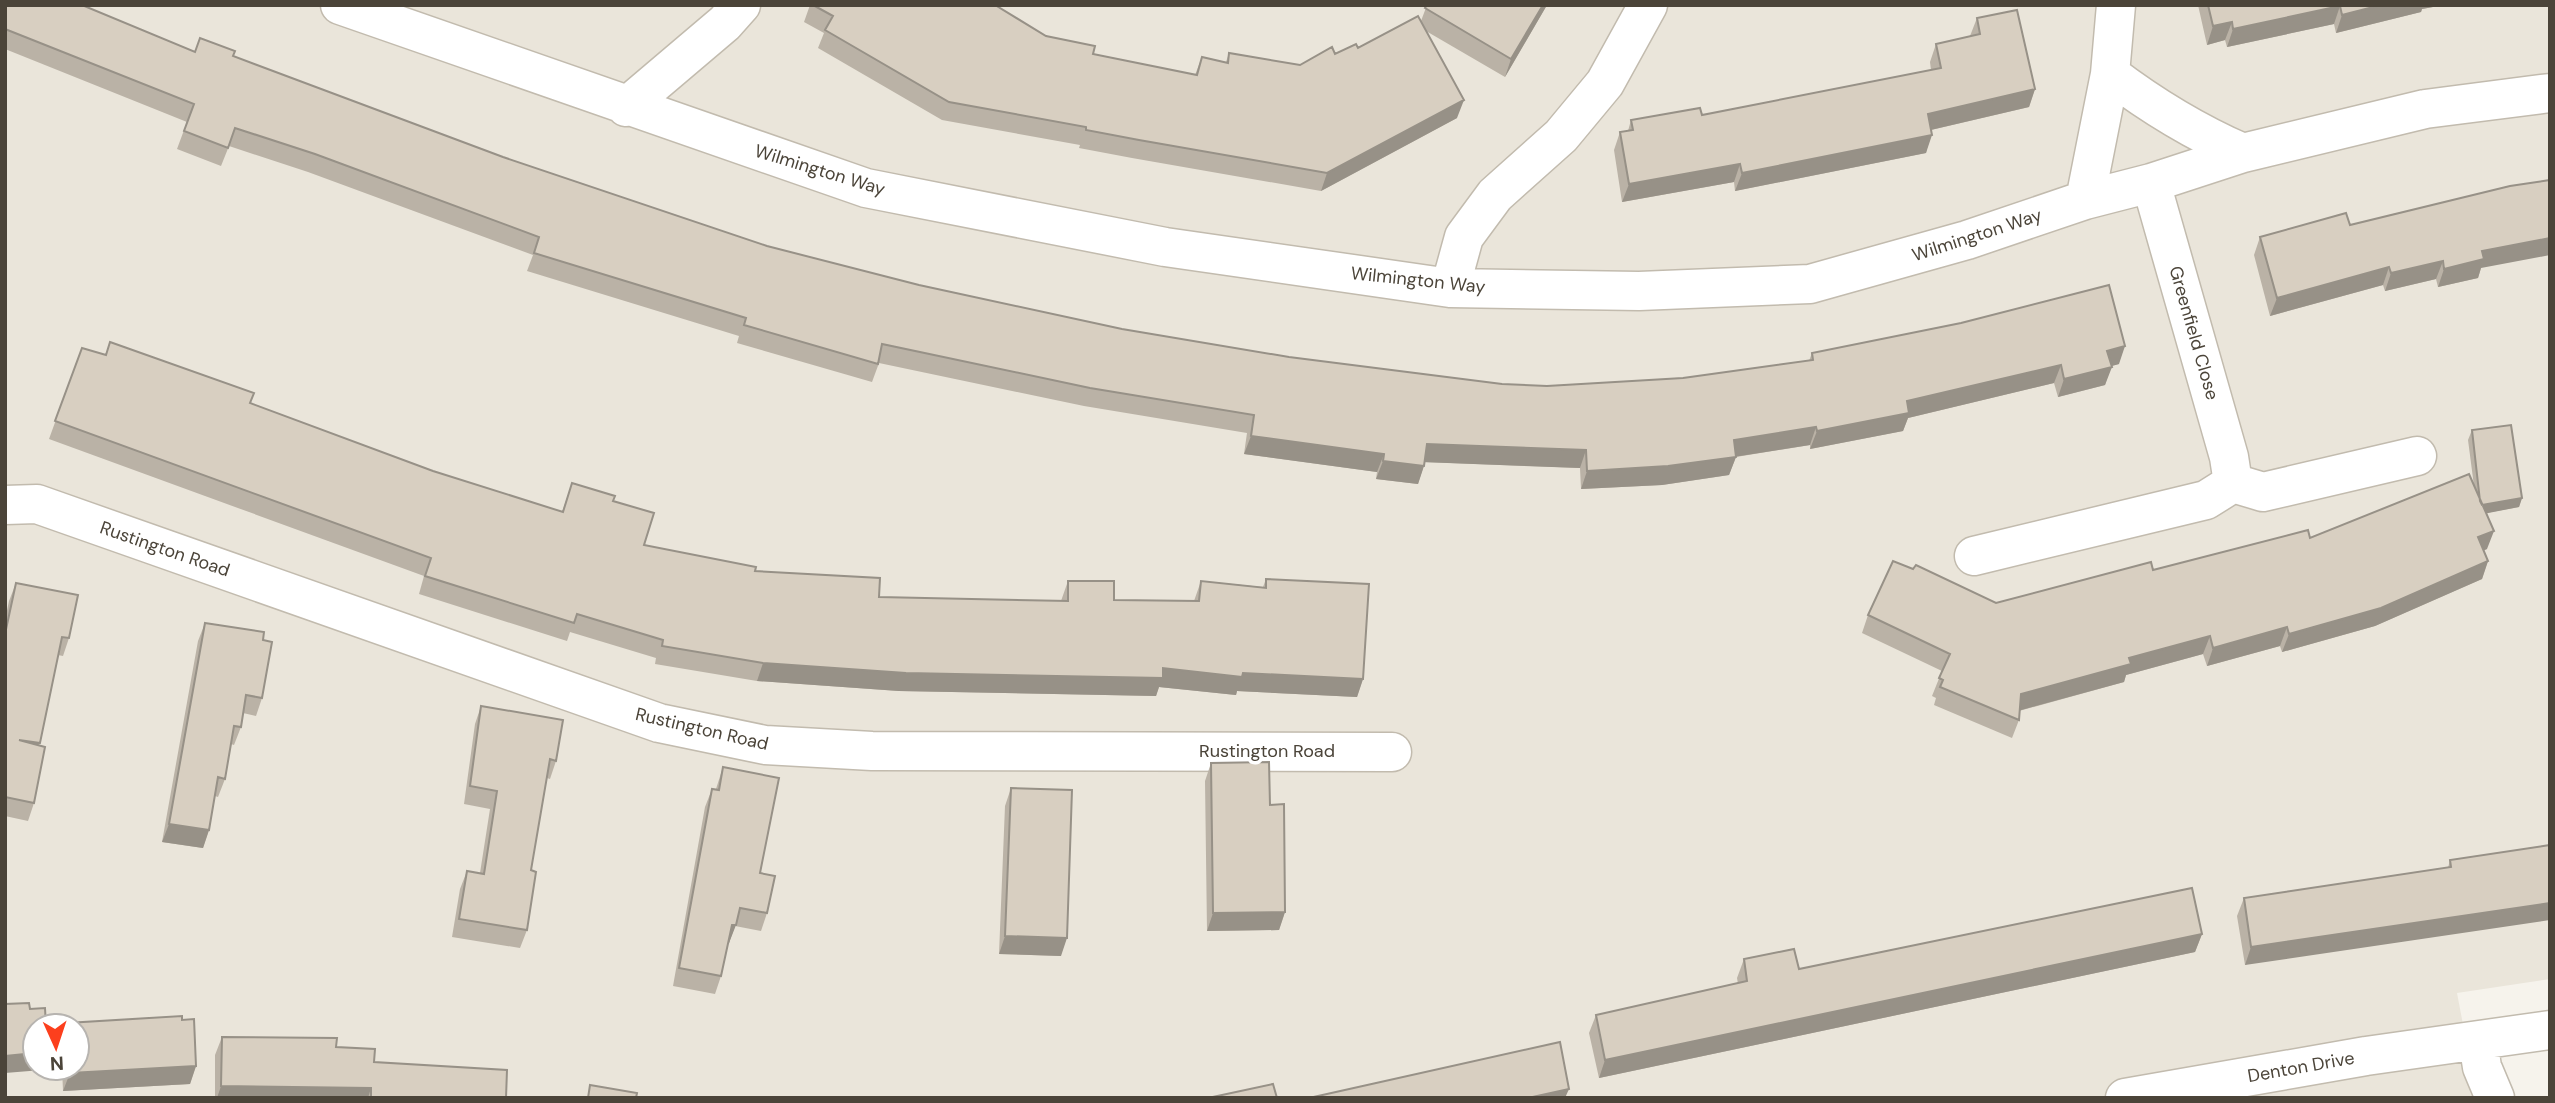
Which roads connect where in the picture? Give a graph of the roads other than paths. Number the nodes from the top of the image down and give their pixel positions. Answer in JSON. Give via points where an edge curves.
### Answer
{"nodes":[{"id":1,"x":340,"y":5,"type":"edge"},
{"id":2,"x":741,"y":5,"type":"edge"},
{"id":3,"x":1647,"y":5,"type":"edge"},
{"id":4,"x":2116,"y":5,"type":"edge"},
{"id":5,"x":2110,"y":74,"type":"junction"},
{"id":6,"x":2550,"y":93,"type":"edge"},
{"id":7,"x":626,"y":107,"type":"junction"},
{"id":8,"x":2243,"y":153,"type":"junction"},
{"id":9,"x":2151,"y":183,"type":"junction"},
{"id":10,"x":2085,"y":200,"type":"junction"},
{"id":11,"x":1450,"y":288,"type":"junction"},
{"id":12,"x":2417,"y":456,"type":"dead end"},
{"id":13,"x":2234,"y":483,"type":"junction"},
{"id":14,"x":5,"y":505,"type":"edge"},
{"id":15,"x":1974,"y":556,"type":"dead end"},
{"id":16,"x":1392,"y":752,"type":"dead end"},
{"id":17,"x":2550,"y":1031,"type":"edge"},
{"id":18,"x":2478,"y":1041,"type":"junction"},
{"id":19,"x":2125,"y":1098,"type":"edge"},
{"id":20,"x":2495,"y":1098,"type":"edge"}],
"edges":[{"from":1,"to":7,"type":"street","name":"Wilmington Way"},
{"from":2,"to":7,"type":"street"},
{"from":3,"to":11,"type":"street","via":[[1605,83],[1561,136],[1495,195],[1464,237]]},
{"from":4,"to":5,"type":"street"},
{"from":5,"to":8,"type":"street","via":[[2153,107]]},
{"from":5,"to":10,"type":"street"},
{"from":6,"to":8,"type":"street","name":"Wilmington Way","via":[[2426,109]]},
{"from":7,"to":11,"type":"street","name":"Wilmington Way","via":[[866,188],[1165,247]]},
{"from":8,"to":9,"type":"street","name":"Wilmington Way"},
{"from":9,"to":10,"type":"street","name":"Wilmington Way"},
{"from":9,"to":13,"type":"street","name":"Greenfield Close"},
{"from":10,"to":11,"type":"street","name":"Wilmington Way","via":[[1810,284],[1639,291]]},
{"from":12,"to":13,"type":"street","via":[[2263,492]]},
{"from":13,"to":15,"type":"street","via":[[2206,500]]},
{"from":14,"to":16,"type":"street","name":"Rustington Road","via":[[37,504],[659,723],[765,745],[886,751]]},
{"from":17,"to":18,"type":"street","name":"Denton Drive"},
{"from":18,"to":19,"type":"street","name":"Denton Drive"},
{"from":18,"to":20,"type":"street","via":[[2482,1068]]}]}
